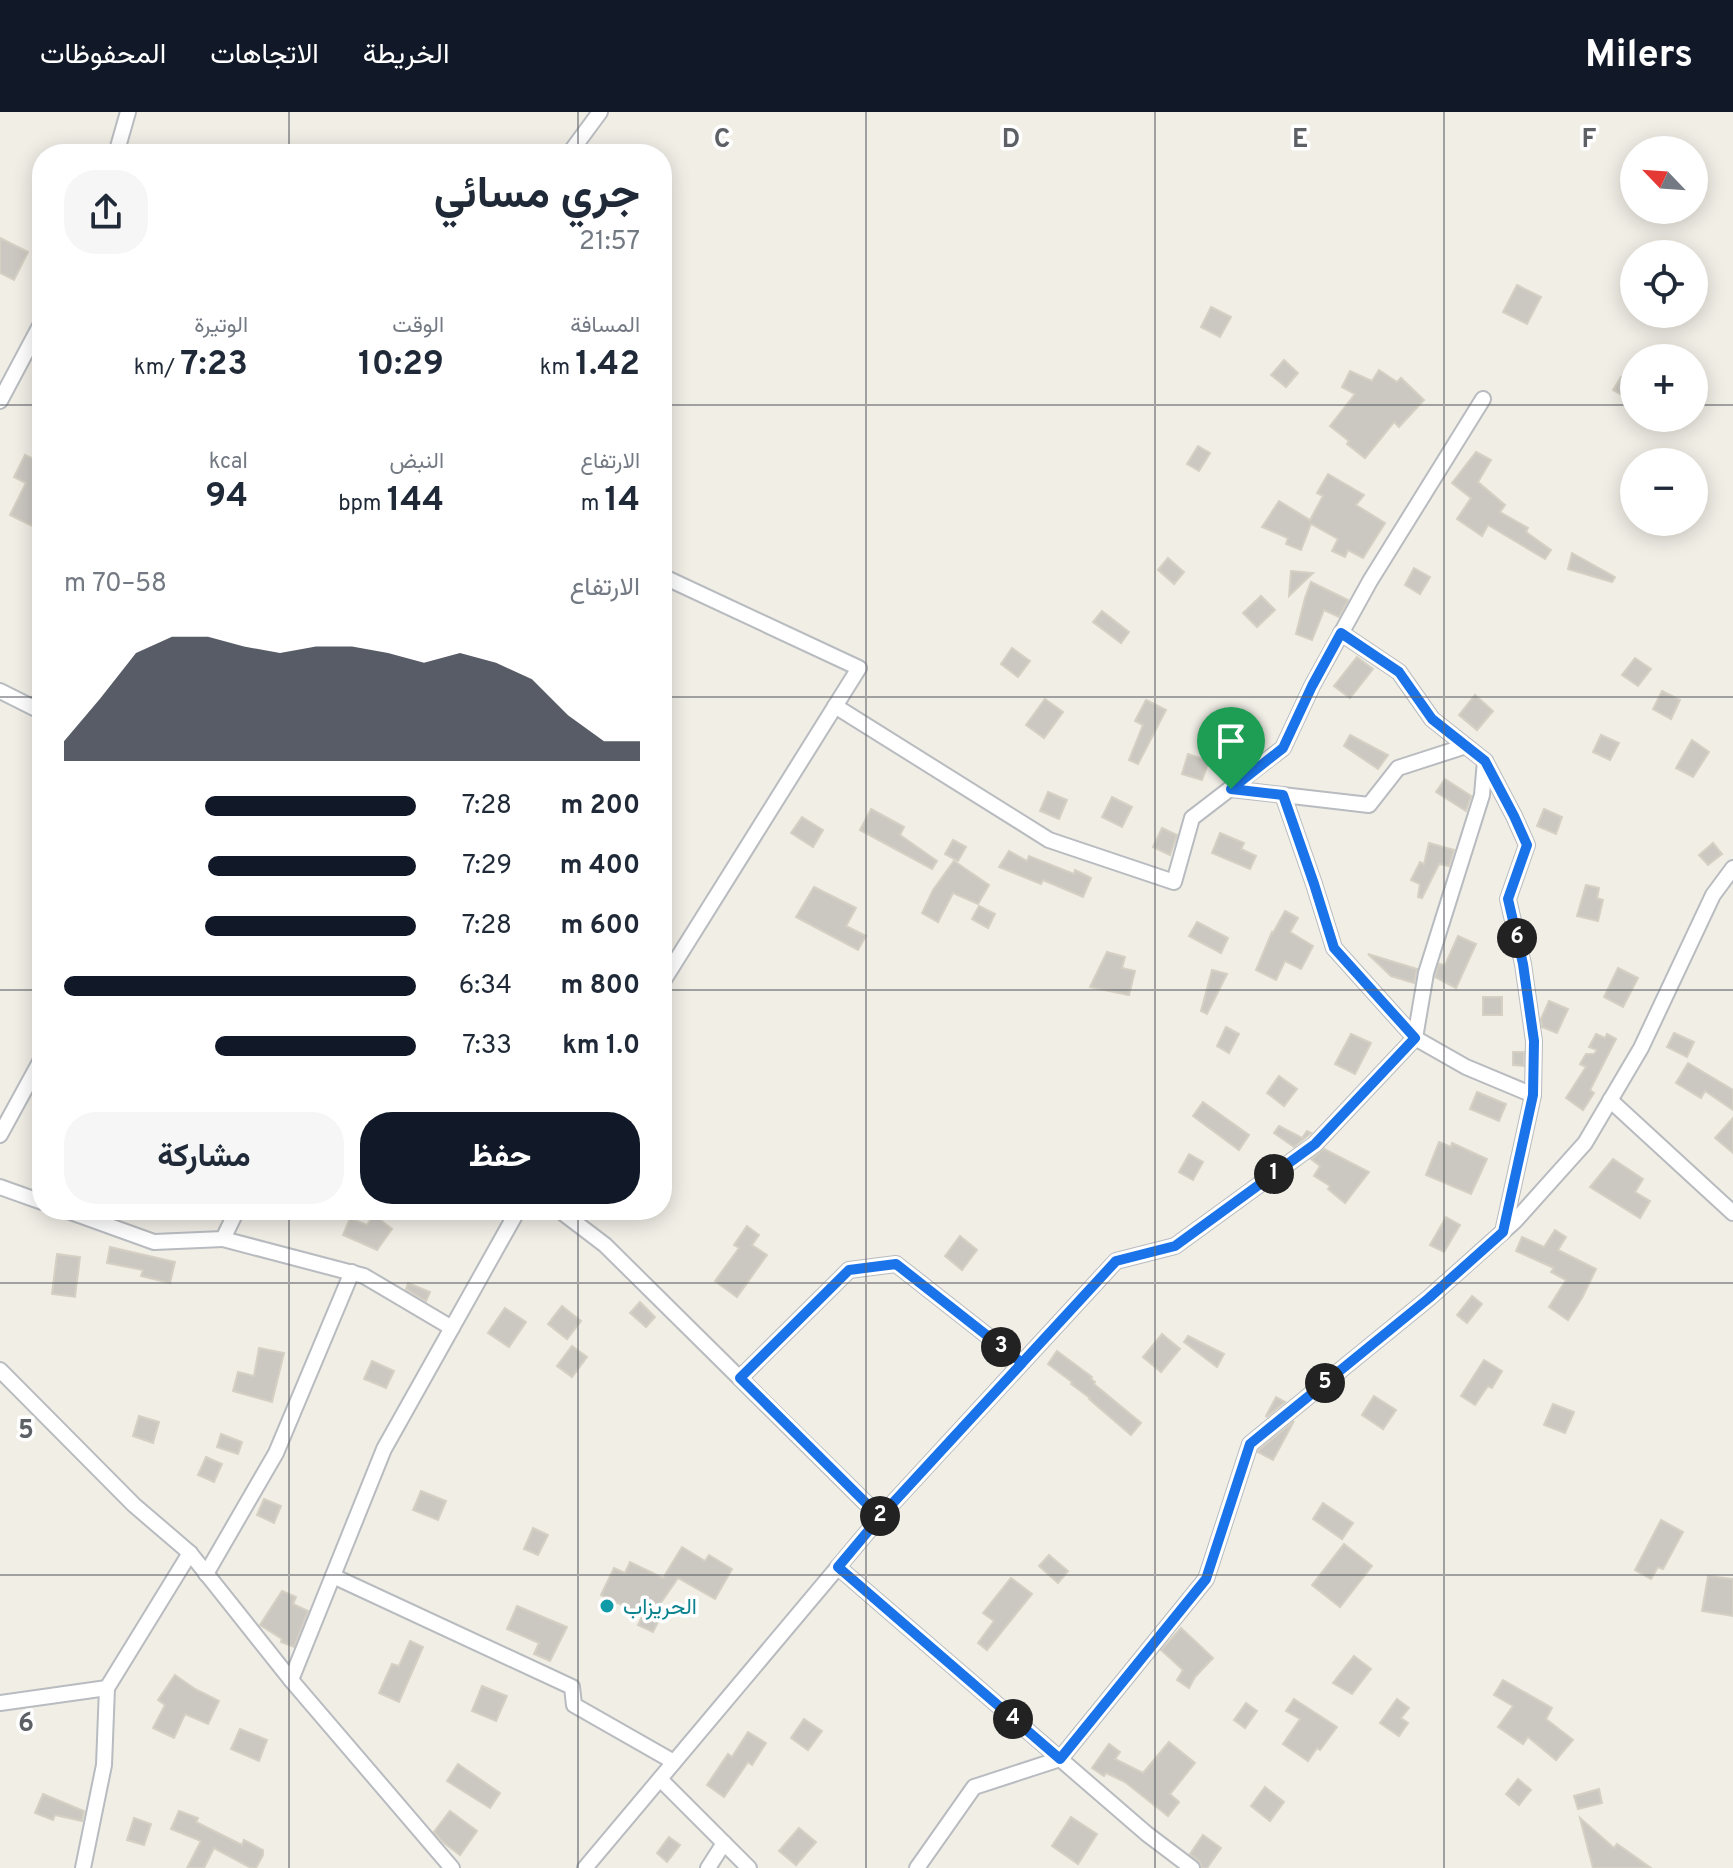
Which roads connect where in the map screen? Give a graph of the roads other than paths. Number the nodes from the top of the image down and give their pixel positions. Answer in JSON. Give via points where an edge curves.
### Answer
{"nodes":[{"id":1,"x":128,"y":112,"type":"edge"},
{"id":2,"x":600,"y":112,"type":"edge"},
{"id":3,"x":119,"y":144,"type":"edge"},
{"id":4,"x":576,"y":144,"type":"edge"},
{"id":5,"x":32,"y":340,"type":"edge"},
{"id":6,"x":1,"y":397,"type":"edge"},
{"id":7,"x":1483,"y":399,"type":"dead end"},
{"id":8,"x":672,"y":581,"type":"edge"},
{"id":9,"x":1341,"y":633,"type":"junction"},
{"id":10,"x":0,"y":691,"type":"edge"},
{"id":11,"x":835,"y":706,"type":"junction"},
{"id":12,"x":32,"y":707,"type":"edge"},
{"id":13,"x":1466,"y":746,"type":"junction"},
{"id":14,"x":1485,"y":761,"type":"junction"},
{"id":15,"x":1231,"y":789,"type":"junction"},
{"id":16,"x":1283,"y":795,"type":"junction"},
{"id":17,"x":1733,"y":868,"type":"edge"},
{"id":18,"x":672,"y":967,"type":"edge"},
{"id":19,"x":1415,"y":1038,"type":"junction"},
{"id":20,"x":32,"y":1076,"type":"edge"},
{"id":21,"x":1533,"y":1095,"type":"junction"},
{"id":22,"x":1610,"y":1100,"type":"junction"},
{"id":23,"x":0,"y":1135,"type":"edge"},
{"id":24,"x":0,"y":1187,"type":"edge"},
{"id":25,"x":32,"y":1198,"type":"edge"},
{"id":26,"x":1733,"y":1213,"type":"edge"},
{"id":27,"x":93,"y":1220,"type":"edge"},
{"id":28,"x":232,"y":1220,"type":"edge"},
{"id":29,"x":512,"y":1220,"type":"edge"},
{"id":30,"x":572,"y":1220,"type":"edge"},
{"id":31,"x":1503,"y":1232,"type":"junction"},
{"id":32,"x":223,"y":1239,"type":"junction"},
{"id":33,"x":352,"y":1272,"type":"junction"},
{"id":34,"x":452,"y":1328,"type":"junction"},
{"id":35,"x":1022,"y":1363,"type":"junction"},
{"id":36,"x":0,"y":1370,"type":"edge"},
{"id":37,"x":740,"y":1378,"type":"junction"},
{"id":38,"x":880,"y":1517,"type":"junction"},
{"id":39,"x":190,"y":1553,"type":"junction"},
{"id":40,"x":838,"y":1567,"type":"junction"},
{"id":41,"x":206,"y":1574,"type":"junction"},
{"id":42,"x":333,"y":1576,"type":"junction"},
{"id":43,"x":291,"y":1680,"type":"junction"},
{"id":44,"x":107,"y":1688,"type":"junction"},
{"id":45,"x":0,"y":1703,"type":"edge"},
{"id":46,"x":1060,"y":1759,"type":"junction"},
{"id":47,"x":674,"y":1762,"type":"junction"},
{"id":48,"x":660,"y":1779,"type":"junction"},
{"id":49,"x":724,"y":1843,"type":"junction"},
{"id":50,"x":83,"y":1868,"type":"edge"},
{"id":51,"x":452,"y":1868,"type":"edge"},
{"id":52,"x":585,"y":1868,"type":"edge"},
{"id":53,"x":708,"y":1868,"type":"edge"},
{"id":54,"x":749,"y":1868,"type":"edge"},
{"id":55,"x":917,"y":1868,"type":"edge"},
{"id":56,"x":1192,"y":1868,"type":"edge"}],
"edges":[{"from":1,"to":3,"type":"street"},
{"from":2,"to":4,"type":"street"},
{"from":5,"to":6,"type":"street"},
{"from":7,"to":9,"type":"street"},
{"from":8,"to":11,"type":"street","via":[[859,668]]},
{"from":9,"to":13,"type":"street","via":[[1399,672],[1432,719]]},
{"from":9,"to":15,"type":"street","via":[[1283,748]]},
{"from":10,"to":12,"type":"street"},
{"from":11,"to":15,"type":"street","via":[[1049,840],[1174,882],[1192,818]]},
{"from":11,"to":18,"type":"street"},
{"from":13,"to":14,"type":"street"},
{"from":13,"to":16,"type":"street","via":[[1398,768],[1369,805]]},
{"from":14,"to":19,"type":"street","via":[[1482,795],[1426,973]]},
{"from":14,"to":21,"type":"street","via":[[1527,845],[1508,899],[1534,1041]]},
{"from":15,"to":16,"type":"street"},
{"from":16,"to":19,"type":"street","via":[[1334,948]]},
{"from":17,"to":22,"type":"street","via":[[1713,895],[1641,1048]]},
{"from":19,"to":21,"type":"street"},
{"from":19,"to":35,"type":"street","via":[[1315,1144],[1175,1246],[1116,1261]]},
{"from":20,"to":23,"type":"street"},
{"from":21,"to":31,"type":"street"},
{"from":22,"to":26,"type":"street"},
{"from":22,"to":31,"type":"street","via":[[1585,1143]]},
{"from":24,"to":25,"type":"street"},
{"from":27,"to":32,"type":"street","via":[[154,1242]]},
{"from":28,"to":32,"type":"street"},
{"from":29,"to":34,"type":"street"},
{"from":30,"to":37,"type":"street","via":[[605,1245]]},
{"from":31,"to":46,"type":"street","via":[[1250,1444],[1206,1579]]},
{"from":32,"to":33,"type":"street"},
{"from":33,"to":34,"type":"street"},
{"from":33,"to":41,"type":"street","via":[[276,1453]]},
{"from":34,"to":42,"type":"street","via":[[384,1449]]},
{"from":35,"to":37,"type":"street","via":[[896,1264],[849,1270]]},
{"from":35,"to":38,"type":"street"},
{"from":36,"to":39,"type":"street","via":[[134,1505]]},
{"from":37,"to":38,"type":"street"},
{"from":38,"to":40,"type":"street"},
{"from":39,"to":41,"type":"street"},
{"from":39,"to":44,"type":"street"},
{"from":40,"to":46,"type":"street"},
{"from":40,"to":47,"type":"street"},
{"from":41,"to":43,"type":"street"},
{"from":42,"to":43,"type":"street"},
{"from":42,"to":47,"type":"street","via":[[572,1687],[574,1705]]},
{"from":43,"to":51,"type":"street"},
{"from":44,"to":45,"type":"street"},
{"from":44,"to":50,"type":"street","via":[[104,1765]]},
{"from":46,"to":55,"type":"street","via":[[974,1787]]},
{"from":46,"to":56,"type":"street"},
{"from":47,"to":48,"type":"street"},
{"from":48,"to":49,"type":"street"},
{"from":48,"to":52,"type":"street"},
{"from":49,"to":53,"type":"street"},
{"from":49,"to":54,"type":"street"}]}
